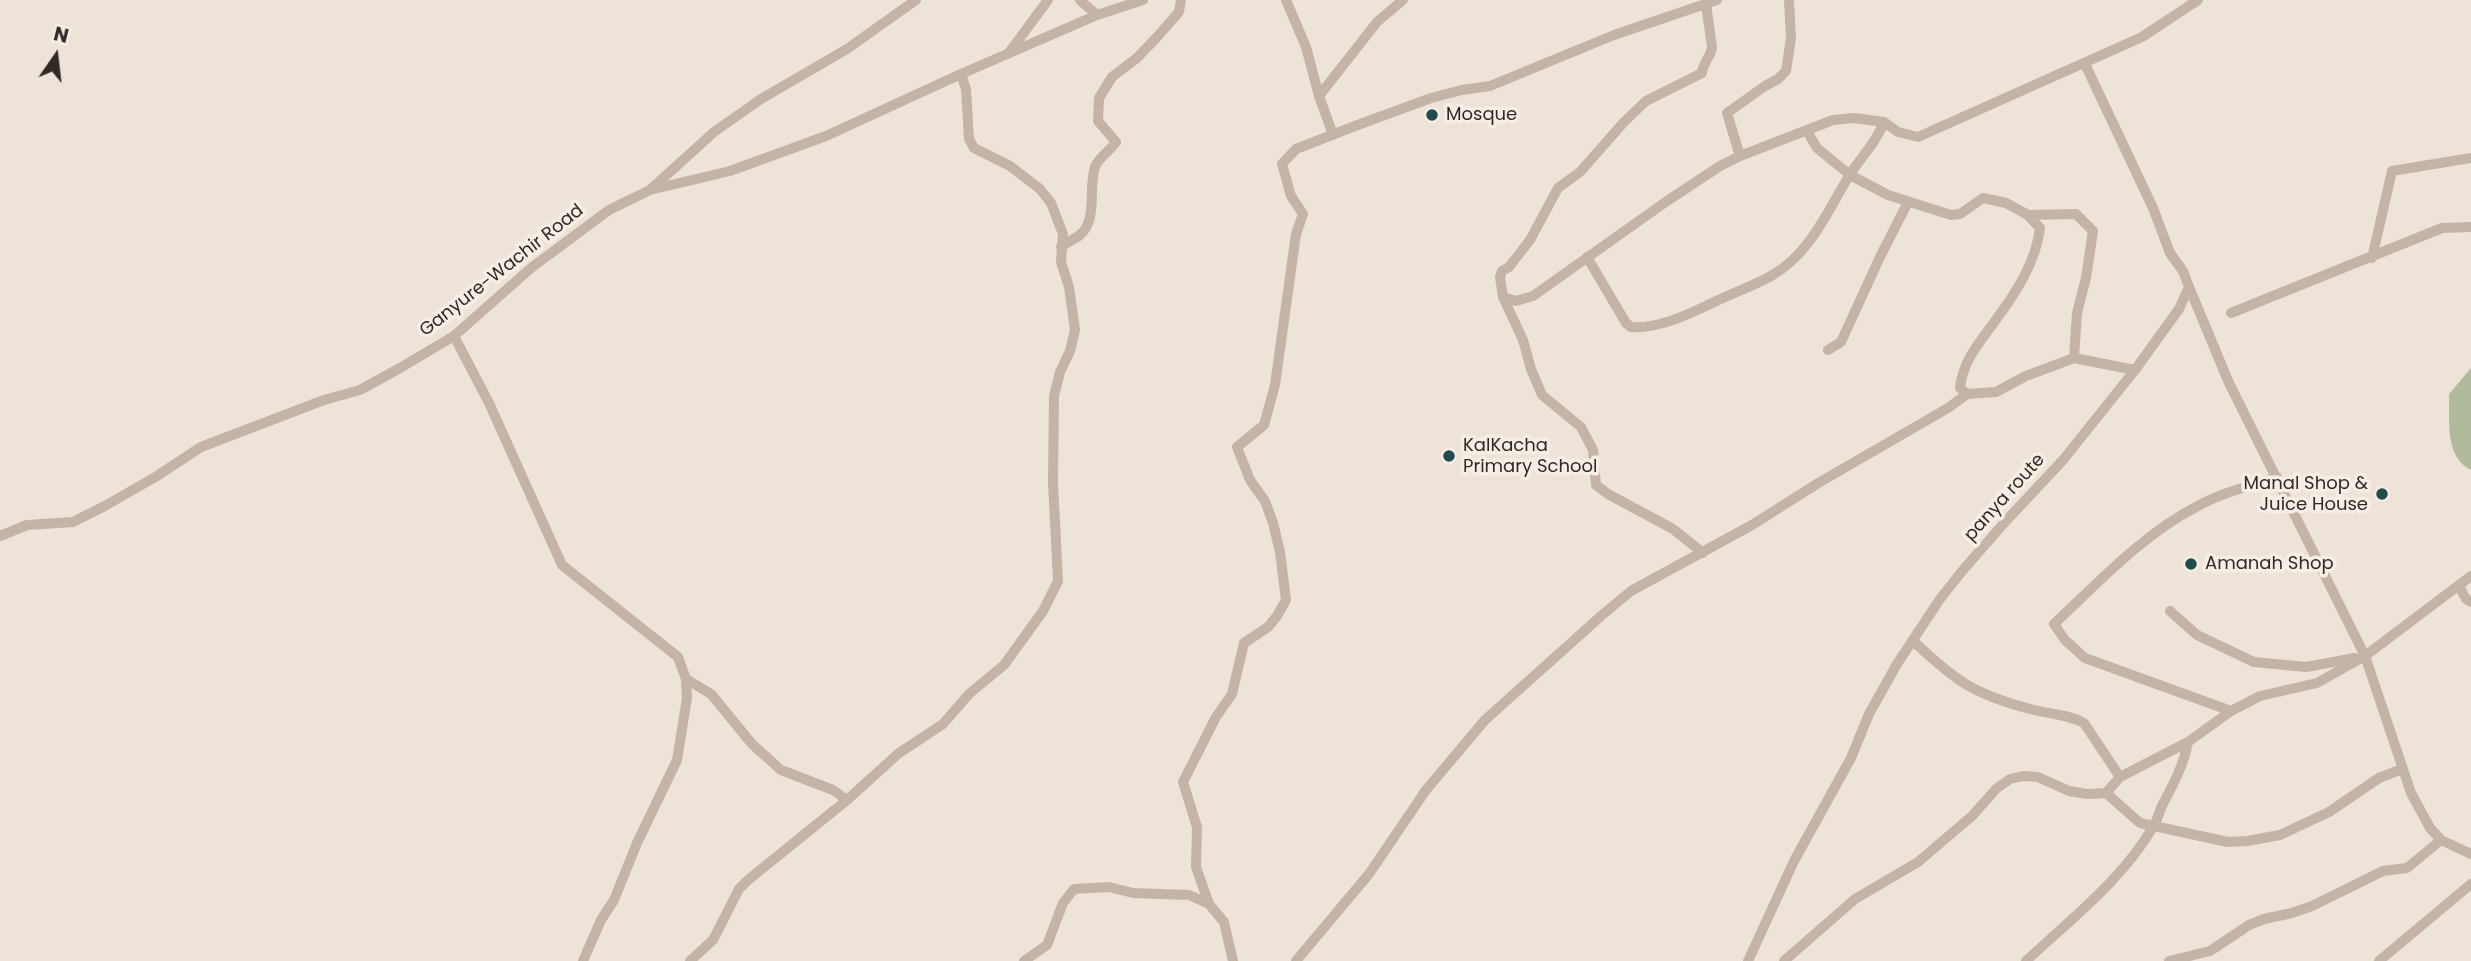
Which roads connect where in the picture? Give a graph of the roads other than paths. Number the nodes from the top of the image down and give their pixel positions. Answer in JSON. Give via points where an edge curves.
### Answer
{"nodes":[{"id":1,"x":916,"y":0,"type":"edge"},
{"id":2,"x":1048,"y":0,"type":"edge"},
{"id":3,"x":1080,"y":0,"type":"edge"},
{"id":4,"x":1143,"y":0,"type":"edge"},
{"id":5,"x":1181,"y":0,"type":"edge"},
{"id":6,"x":1286,"y":0,"type":"edge"},
{"id":7,"x":1403,"y":0,"type":"edge"},
{"id":8,"x":1717,"y":0,"type":"edge"},
{"id":9,"x":1789,"y":0,"type":"edge"},
{"id":10,"x":2198,"y":0,"type":"edge"},
{"id":11,"x":1706,"y":4,"type":"junction"},
{"id":12,"x":1097,"y":15,"type":"junction"},
{"id":13,"x":1007,"y":55,"type":"junction"},
{"id":14,"x":2085,"y":64,"type":"junction"},
{"id":15,"x":961,"y":74,"type":"junction"},
{"id":16,"x":1319,"y":96,"type":"junction"},
{"id":17,"x":1884,"y":122,"type":"junction"},
{"id":18,"x":1807,"y":131,"type":"junction"},
{"id":19,"x":1332,"y":135,"type":"junction"},
{"id":20,"x":1740,"y":156,"type":"junction"},
{"id":21,"x":2471,"y":158,"type":"edge"},
{"id":22,"x":1850,"y":175,"type":"junction"},
{"id":23,"x":650,"y":190,"type":"junction"},
{"id":24,"x":1908,"y":202,"type":"junction"},
{"id":25,"x":2028,"y":215,"type":"junction"},
{"id":26,"x":2471,"y":227,"type":"edge"},
{"id":27,"x":1061,"y":247,"type":"junction"},
{"id":28,"x":1587,"y":257,"type":"junction"},
{"id":29,"x":2372,"y":258,"type":"junction"},
{"id":30,"x":2189,"y":287,"type":"junction"},
{"id":31,"x":1503,"y":297,"type":"junction"},
{"id":32,"x":2231,"y":313,"type":"dead end"},
{"id":33,"x":454,"y":336,"type":"junction"},
{"id":34,"x":1828,"y":350,"type":"dead end"},
{"id":35,"x":2074,"y":358,"type":"junction"},
{"id":36,"x":2135,"y":370,"type":"junction"},
{"id":37,"x":1967,"y":394,"type":"junction"},
{"id":38,"x":2277,"y":477,"type":"junction"},
{"id":39,"x":0,"y":536,"type":"edge"},
{"id":40,"x":1703,"y":553,"type":"junction"},
{"id":41,"x":2471,"y":576,"type":"edge"},
{"id":42,"x":2459,"y":586,"type":"junction"},
{"id":43,"x":2471,"y":603,"type":"edge"},
{"id":44,"x":2170,"y":611,"type":"dead end"},
{"id":45,"x":1913,"y":641,"type":"junction"},
{"id":46,"x":2365,"y":656,"type":"junction"},
{"id":47,"x":686,"y":679,"type":"junction"},
{"id":48,"x":2231,"y":711,"type":"junction"},
{"id":49,"x":2188,"y":742,"type":"junction"},
{"id":50,"x":2402,"y":769,"type":"junction"},
{"id":51,"x":2120,"y":777,"type":"junction"},
{"id":52,"x":2106,"y":793,"type":"junction"},
{"id":53,"x":847,"y":800,"type":"junction"},
{"id":54,"x":2155,"y":825,"type":"junction"},
{"id":55,"x":2441,"y":840,"type":"junction"},
{"id":56,"x":2471,"y":854,"type":"edge"},
{"id":57,"x":2471,"y":884,"type":"edge"},
{"id":58,"x":1209,"y":904,"type":"junction"},
{"id":59,"x":583,"y":961,"type":"edge"},
{"id":60,"x":690,"y":961,"type":"edge"},
{"id":61,"x":1024,"y":961,"type":"edge"},
{"id":62,"x":1233,"y":961,"type":"edge"},
{"id":63,"x":1296,"y":961,"type":"edge"},
{"id":64,"x":1748,"y":961,"type":"edge"},
{"id":65,"x":1784,"y":961,"type":"edge"},
{"id":66,"x":2026,"y":961,"type":"edge"},
{"id":67,"x":2169,"y":961,"type":"edge"},
{"id":68,"x":2379,"y":961,"type":"edge"}],
"edges":[{"from":1,"to":23,"type":"street","name":"Ganyure-Wachir Road","via":[[714,132]]},
{"from":2,"to":13,"type":"street"},
{"from":3,"to":12,"type":"street"},
{"from":4,"to":12,"type":"street"},
{"from":5,"to":27,"type":"street","via":[[1179,12],[1137,58],[1112,77],[1099,98],[1098,121],[1115,142],[1093,170],[1086,227]]},
{"from":6,"to":16,"type":"street","via":[[1306,47]]},
{"from":7,"to":16,"type":"street","via":[[1377,22]]},
{"from":8,"to":11,"type":"street"},
{"from":9,"to":20,"type":"street","via":[[1791,38],[1786,71],[1727,113]]},
{"from":10,"to":14,"type":"street","via":[[2142,37]]},
{"from":11,"to":19,"type":"street","via":[[1614,35],[1490,86],[1431,98]]},
{"from":11,"to":31,"type":"street","via":[[1712,47],[1702,73],[1646,101],[1580,172],[1558,188],[1530,240],[1502,271]]},
{"from":12,"to":13,"type":"street"},
{"from":13,"to":15,"type":"street"},
{"from":14,"to":17,"type":"street","via":[[1918,137]]},
{"from":14,"to":30,"type":"street"},
{"from":15,"to":23,"type":"street","via":[[826,136],[730,171]]},
{"from":15,"to":27,"type":"street","via":[[974,148],[1010,166],[1040,189],[1063,234]]},
{"from":16,"to":19,"type":"street"},
{"from":17,"to":18,"type":"street","via":[[1833,120]]},
{"from":17,"to":22,"type":"street"},
{"from":18,"to":20,"type":"street"},
{"from":18,"to":22,"type":"street","via":[[1816,148]]},
{"from":19,"to":58,"type":"street","via":[[1296,149],[1282,164],[1290,196],[1303,214],[1296,234],[1275,385],[1264,425],[1237,447],[1273,523],[1286,600],[1268,627],[1244,643],[1232,694],[1183,782],[1197,827],[1196,867]]},
{"from":20,"to":28,"type":"street","via":[[1709,172]]},
{"from":21,"to":29,"type":"street","via":[[2392,171]]},
{"from":22,"to":24,"type":"street"},
{"from":22,"to":28,"type":"street","via":[[1825,221],[1784,266],[1659,324],[1639,328],[1626,323]]},
{"from":23,"to":33,"type":"street","name":"Ganyure-Wachir Road","via":[[609,210],[531,268]]},
{"from":24,"to":25,"type":"street","via":[[1951,215],[1988,198]]},
{"from":24,"to":34,"type":"street","via":[[1841,342]]},
{"from":25,"to":35,"type":"street","via":[[2076,214],[2093,231],[2077,313]]},
{"from":25,"to":37,"type":"street","via":[[2040,228],[2034,256],[2007,304],[1969,355],[1960,388]]},
{"from":26,"to":29,"type":"street","via":[[2442,228]]},
{"from":27,"to":53,"type":"street","via":[[1075,330],[1054,396],[1058,581],[1043,611],[1004,665],[943,724],[899,753]]},
{"from":28,"to":31,"type":"street","via":[[1533,296],[1516,301]]},
{"from":29,"to":32,"type":"street"},
{"from":30,"to":36,"type":"street","name":"panya route","via":[[2179,309]]},
{"from":30,"to":38,"type":"street","via":[[2229,383]]},
{"from":31,"to":40,"type":"street","via":[[1542,395],[1581,427],[1593,450],[1596,485],[1673,529]]},
{"from":33,"to":39,"type":"street","name":"Ganyure-Wachir Road","via":[[360,390],[201,447],[73,522],[27,525]]},
{"from":33,"to":47,"type":"street","via":[[562,565],[678,657]]},
{"from":35,"to":36,"type":"street"},
{"from":35,"to":37,"type":"street","via":[[1996,392]]},
{"from":36,"to":45,"type":"street","name":"panya route","via":[[2063,460],[1963,570]]},
{"from":37,"to":40,"type":"street"},
{"from":38,"to":46,"type":"street"},
{"from":38,"to":48,"type":"street","via":[[2196,506],[2174,520],[2054,624],[2085,658]]},
{"from":40,"to":63,"type":"street","via":[[1631,591],[1485,720],[1426,790],[1369,874]]},
{"from":41,"to":42,"type":"street"},
{"from":42,"to":43,"type":"street"},
{"from":42,"to":46,"type":"street"},
{"from":44,"to":46,"type":"street","via":[[2197,635],[2254,662],[2306,667]]},
{"from":45,"to":51,"type":"street","via":[[1970,689],[2084,723]]},
{"from":45,"to":64,"type":"street","name":"panya route","via":[[1869,714]]},
{"from":46,"to":48,"type":"street","via":[[2316,683],[2260,696]]},
{"from":46,"to":50,"type":"street"},
{"from":47,"to":53,"type":"street","via":[[710,694],[780,770]]},
{"from":47,"to":59,"type":"street","via":[[677,760]]},
{"from":48,"to":49,"type":"street"},
{"from":49,"to":51,"type":"street"},
{"from":49,"to":54,"type":"street"},
{"from":50,"to":54,"type":"street","via":[[2280,835],[2228,842]]},
{"from":50,"to":55,"type":"street","via":[[2425,819]]},
{"from":51,"to":52,"type":"street"},
{"from":52,"to":54,"type":"street","via":[[2140,823]]},
{"from":52,"to":65,"type":"street","via":[[2069,791],[2038,777],[2010,779],[1918,862],[1855,899]]},
{"from":53,"to":60,"type":"street","via":[[739,889],[713,940]]},
{"from":54,"to":66,"type":"street","via":[[2116,876]]},
{"from":55,"to":56,"type":"street"},
{"from":55,"to":67,"type":"street","via":[[2407,868],[2383,870],[2312,906],[2249,925],[2210,951]]},
{"from":57,"to":68,"type":"street"},
{"from":58,"to":61,"type":"street","via":[[1189,895],[1133,893],[1109,887],[1074,889],[1063,903],[1047,945]]},
{"from":58,"to":62,"type":"street","via":[[1224,922]]}]}
